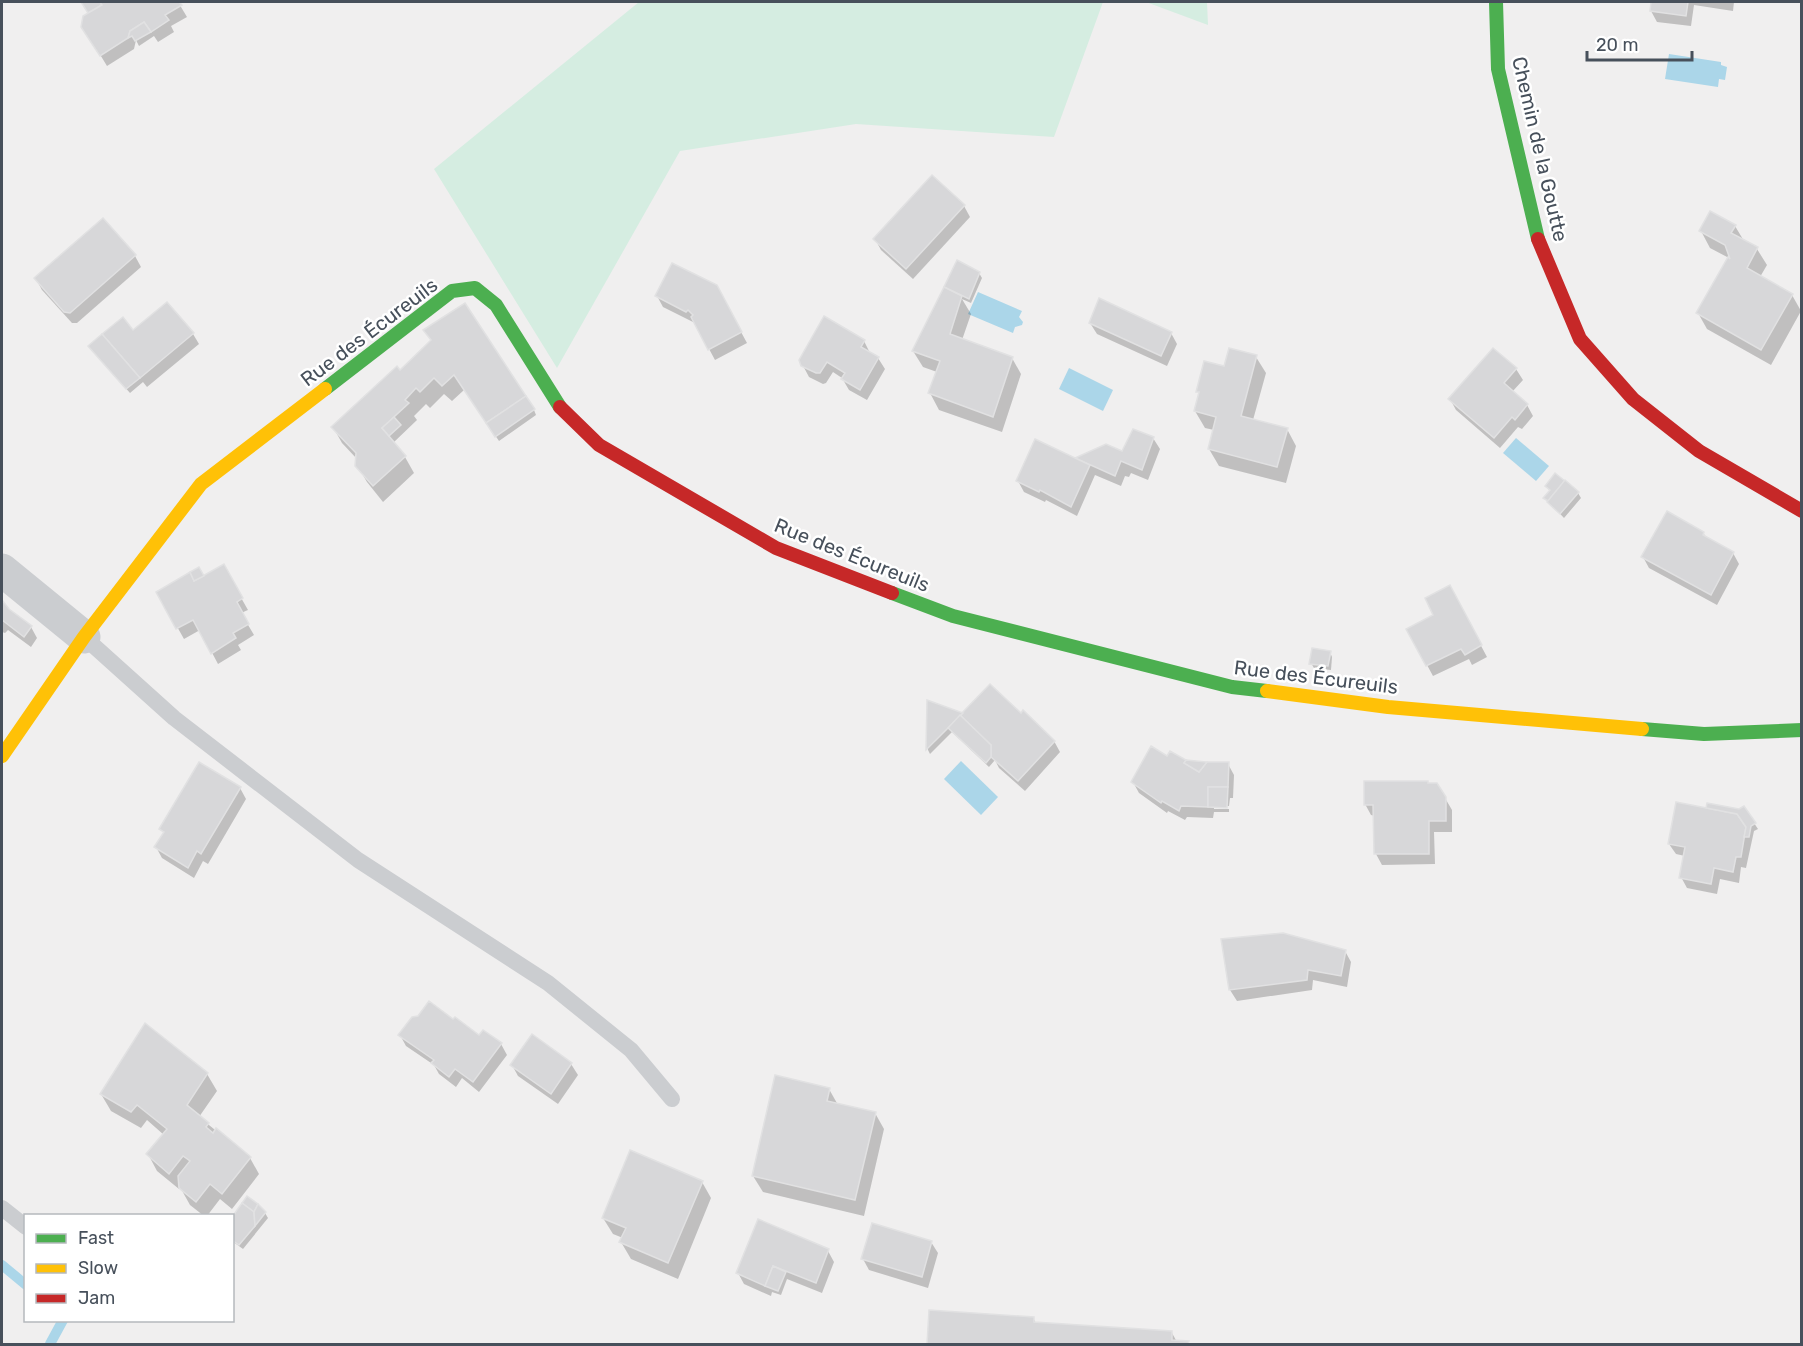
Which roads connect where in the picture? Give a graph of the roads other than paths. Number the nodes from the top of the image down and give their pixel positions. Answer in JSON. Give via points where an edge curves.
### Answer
{"nodes":[{"id":1,"x":1496,"y":2,"type":"edge"},
{"id":2,"x":1802,"y":511,"type":"edge"},
{"id":3,"x":2,"y":570,"type":"edge"},
{"id":4,"x":84,"y":637,"type":"junction"},
{"id":5,"x":1802,"y":730,"type":"edge"},
{"id":6,"x":2,"y":756,"type":"edge"},
{"id":7,"x":672,"y":1100,"type":"dead end"},
{"id":8,"x":2,"y":1208,"type":"edge"},
{"id":9,"x":24,"y":1225,"type":"edge"}],
"edges":[{"from":1,"to":2,"type":"street","name":"Chemin de la Goutte","via":[[1498,69],[1536,235],[1580,339],[1633,399],[1699,450]]},
{"from":3,"to":4,"type":"street"},
{"from":4,"to":5,"type":"street","name":"Rue des Écureuils","via":[[201,484],[452,291],[475,288],[496,305],[560,407],[599,445],[776,548],[953,616],[1232,687],[1388,707],[1704,734]]},
{"from":4,"to":6,"type":"street","name":"Rue des Écureuils"},
{"from":4,"to":7,"type":"lane","via":[[174,718],[358,860],[548,983],[631,1050]]},
{"from":8,"to":9,"type":"lane"}]}
